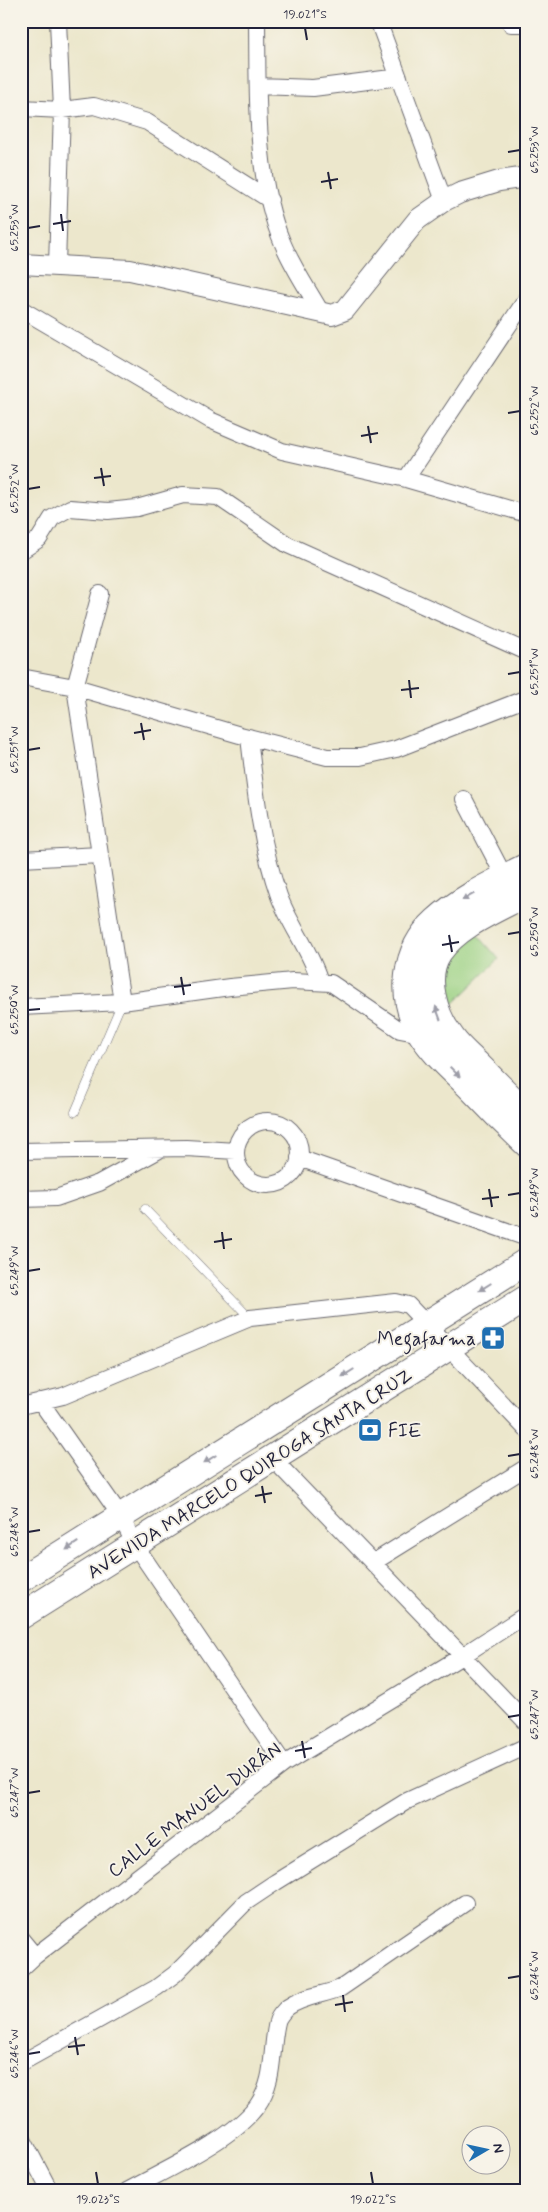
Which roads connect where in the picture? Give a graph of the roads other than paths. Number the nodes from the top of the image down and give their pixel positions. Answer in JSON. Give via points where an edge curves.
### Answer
{"nodes":[{"id":1,"x":58,"y":21,"type":"edge"},
{"id":2,"x":257,"y":21,"type":"edge"},
{"id":3,"x":380,"y":26,"type":"dead end"},
{"id":4,"x":399,"y":77,"type":"junction"},
{"id":5,"x":258,"y":86,"type":"junction"},
{"id":6,"x":21,"y":108,"type":"edge"},
{"id":7,"x":62,"y":110,"type":"junction"},
{"id":8,"x":527,"y":177,"type":"edge"},
{"id":9,"x":270,"y":200,"type":"junction"},
{"id":10,"x":444,"y":201,"type":"junction"},
{"id":11,"x":21,"y":264,"type":"edge"},
{"id":12,"x":57,"y":265,"type":"junction"},
{"id":13,"x":527,"y":298,"type":"edge"},
{"id":14,"x":21,"y":310,"type":"edge"},
{"id":15,"x":322,"y":314,"type":"junction"},
{"id":16,"x":406,"y":479,"type":"junction"},
{"id":17,"x":527,"y":514,"type":"edge"},
{"id":18,"x":21,"y":551,"type":"edge"},
{"id":19,"x":100,"y":594,"type":"dead end"},
{"id":20,"x":527,"y":652,"type":"edge"},
{"id":21,"x":21,"y":677,"type":"edge"},
{"id":22,"x":75,"y":687,"type":"junction"},
{"id":23,"x":527,"y":698,"type":"edge"},
{"id":24,"x":249,"y":737,"type":"junction"},
{"id":25,"x":464,"y":799,"type":"dead end"},
{"id":26,"x":100,"y":855,"type":"junction"},
{"id":27,"x":21,"y":859,"type":"edge"},
{"id":28,"x":521,"y":887,"type":"edge"},
{"id":29,"x":320,"y":982,"type":"junction"},
{"id":30,"x":122,"y":1002,"type":"junction"},
{"id":31,"x":21,"y":1007,"type":"edge"},
{"id":32,"x":437,"y":1042,"type":"junction"},
{"id":33,"x":75,"y":1112,"type":"dead end"},
{"id":34,"x":527,"y":1114,"type":"edge"},
{"id":35,"x":527,"y":1144,"type":"edge"},
{"id":36,"x":163,"y":1148,"type":"junction"},
{"id":37,"x":21,"y":1151,"type":"edge"},
{"id":38,"x":236,"y":1151,"type":"junction"},
{"id":39,"x":299,"y":1158,"type":"junction"},
{"id":40,"x":21,"y":1199,"type":"edge"},
{"id":41,"x":145,"y":1209,"type":"dead end"},
{"id":42,"x":527,"y":1238,"type":"edge"},
{"id":43,"x":527,"y":1261,"type":"edge"},
{"id":44,"x":527,"y":1298,"type":"edge"},
{"id":45,"x":250,"y":1318,"type":"junction"},
{"id":46,"x":427,"y":1323,"type":"junction"},
{"id":47,"x":450,"y":1347,"type":"junction"},
{"id":48,"x":40,"y":1401,"type":"junction"},
{"id":49,"x":21,"y":1406,"type":"edge"},
{"id":50,"x":527,"y":1430,"type":"edge"},
{"id":51,"x":272,"y":1458,"type":"junction"},
{"id":52,"x":527,"y":1467,"type":"edge"},
{"id":53,"x":120,"y":1515,"type":"junction"},
{"id":54,"x":135,"y":1545,"type":"junction"},
{"id":55,"x":374,"y":1562,"type":"junction"},
{"id":56,"x":21,"y":1579,"type":"edge"},
{"id":57,"x":527,"y":1614,"type":"edge"},
{"id":58,"x":21,"y":1616,"type":"edge"},
{"id":59,"x":462,"y":1656,"type":"junction"},
{"id":60,"x":527,"y":1722,"type":"edge"},
{"id":61,"x":527,"y":1746,"type":"edge"},
{"id":62,"x":284,"y":1764,"type":"junction"},
{"id":63,"x":465,"y":1902,"type":"dead end"},
{"id":64,"x":21,"y":1939,"type":"edge"},
{"id":65,"x":34,"y":1956,"type":"junction"},
{"id":66,"x":21,"y":1969,"type":"edge"},
{"id":67,"x":21,"y":2063,"type":"edge"},
{"id":68,"x":21,"y":2136,"type":"edge"},
{"id":69,"x":50,"y":2191,"type":"edge"},
{"id":70,"x":127,"y":2191,"type":"edge"}],
"edges":[{"from":1,"to":7,"type":"street"},
{"from":2,"to":5,"type":"street"},
{"from":3,"to":4,"type":"street"},
{"from":4,"to":5,"type":"street","via":[[313,88]]},
{"from":4,"to":10,"type":"street"},
{"from":5,"to":9,"type":"street","via":[[264,182]]},
{"from":6,"to":7,"type":"street"},
{"from":7,"to":9,"type":"street","via":[[94,106],[147,122]]},
{"from":7,"to":12,"type":"street"},
{"from":8,"to":10,"type":"street","via":[[498,181],[460,192]]},
{"from":9,"to":15,"type":"street","via":[[283,243]]},
{"from":10,"to":15,"type":"street","via":[[417,220],[345,310],[332,315]]},
{"from":11,"to":12,"type":"street"},
{"from":12,"to":15,"type":"street","via":[[130,270]]},
{"from":13,"to":16,"type":"street"},
{"from":14,"to":16,"type":"street","via":[[210,420],[282,451]]},
{"from":16,"to":17,"type":"street"},
{"from":18,"to":20,"type":"street","via":[[39,540],[52,518],[70,508],[108,511],[136,508],[183,495],[218,497],[288,544]]},
{"from":19,"to":22,"type":"street"},
{"from":21,"to":22,"type":"street"},
{"from":22,"to":24,"type":"street"},
{"from":22,"to":26,"type":"street"},
{"from":23,"to":24,"type":"street","via":[[396,749],[360,758],[327,757]]},
{"from":24,"to":29,"type":"street","via":[[268,860],[279,897],[315,962]]},
{"from":25,"to":28,"type":"street"},
{"from":26,"to":27,"type":"street"},
{"from":26,"to":30,"type":"street"},
{"from":28,"to":32,"type":"highway","via":[[452,938],[438,953],[432,975],[432,993],[442,1023]]},
{"from":29,"to":30,"type":"street","via":[[230,987]]},
{"from":29,"to":32,"type":"street","via":[[331,983],[400,1030]]},
{"from":30,"to":31,"type":"street"},
{"from":30,"to":33,"type":"lane"},
{"from":32,"to":34,"type":"highway"},
{"from":32,"to":35,"type":"highway","one_way":true},
{"from":36,"to":37,"type":"street"},
{"from":36,"to":38,"type":"street"},
{"from":36,"to":40,"type":"street","via":[[99,1183],[56,1198]]},
{"from":38,"to":39,"type":"street","via":[[242,1172],[259,1184],[270,1185],[289,1177]]},
{"from":38,"to":39,"type":"street","via":[[243,1132],[251,1125],[271,1121],[290,1130],[299,1147]]},
{"from":39,"to":42,"type":"street"},
{"from":41,"to":45,"type":"lane"},
{"from":43,"to":46,"type":"highway","name":"AVENIDA MARCELO QUIROGA SANTA CRUZ","one_way":true},
{"from":44,"to":47,"type":"highway","name":"AVENIDA MARCELO QUIROGA SANTA CRUZ"},
{"from":45,"to":46,"type":"street","via":[[396,1302],[408,1305]]},
{"from":45,"to":48,"type":"street","via":[[63,1396]]},
{"from":46,"to":47,"type":"street"},
{"from":46,"to":53,"type":"highway","name":"AVENIDA MARCELO QUIROGA SANTA CRUZ","one_way":true},
{"from":47,"to":50,"type":"street"},
{"from":47,"to":51,"type":"highway","name":"AVENIDA MARCELO QUIROGA SANTA CRUZ"},
{"from":48,"to":49,"type":"street"},
{"from":48,"to":53,"type":"street"},
{"from":51,"to":54,"type":"highway","name":"AVENIDA MARCELO QUIROGA SANTA CRUZ"},
{"from":51,"to":55,"type":"street"},
{"from":52,"to":55,"type":"street"},
{"from":53,"to":54,"type":"street"},
{"from":53,"to":56,"type":"highway","name":"AVENIDA MARCELO QUIROGA SANTA CRUZ","one_way":true},
{"from":54,"to":58,"type":"highway","name":"AVENIDA MARCELO QUIROGA SANTA CRUZ"},
{"from":54,"to":62,"type":"street"},
{"from":55,"to":59,"type":"street"},
{"from":57,"to":59,"type":"street","name":"CALLE MANUEL DURÁN"},
{"from":59,"to":60,"type":"street"},
{"from":59,"to":62,"type":"street","name":"CALLE MANUEL DURÁN"},
{"from":61,"to":67,"type":"street","via":[[407,1801],[346,1838],[246,1902],[175,1974],[156,1988]]},
{"from":62,"to":65,"type":"street","name":"CALLE MANUEL DURÁN"},
{"from":63,"to":70,"type":"street","via":[[342,1988],[308,1997],[287,2008],[277,2020],[268,2086],[256,2106],[224,2137]]},
{"from":64,"to":65,"type":"street"},
{"from":65,"to":66,"type":"street","name":"CALLE MANUEL DURÁN"},
{"from":68,"to":69,"type":"street"}]}
